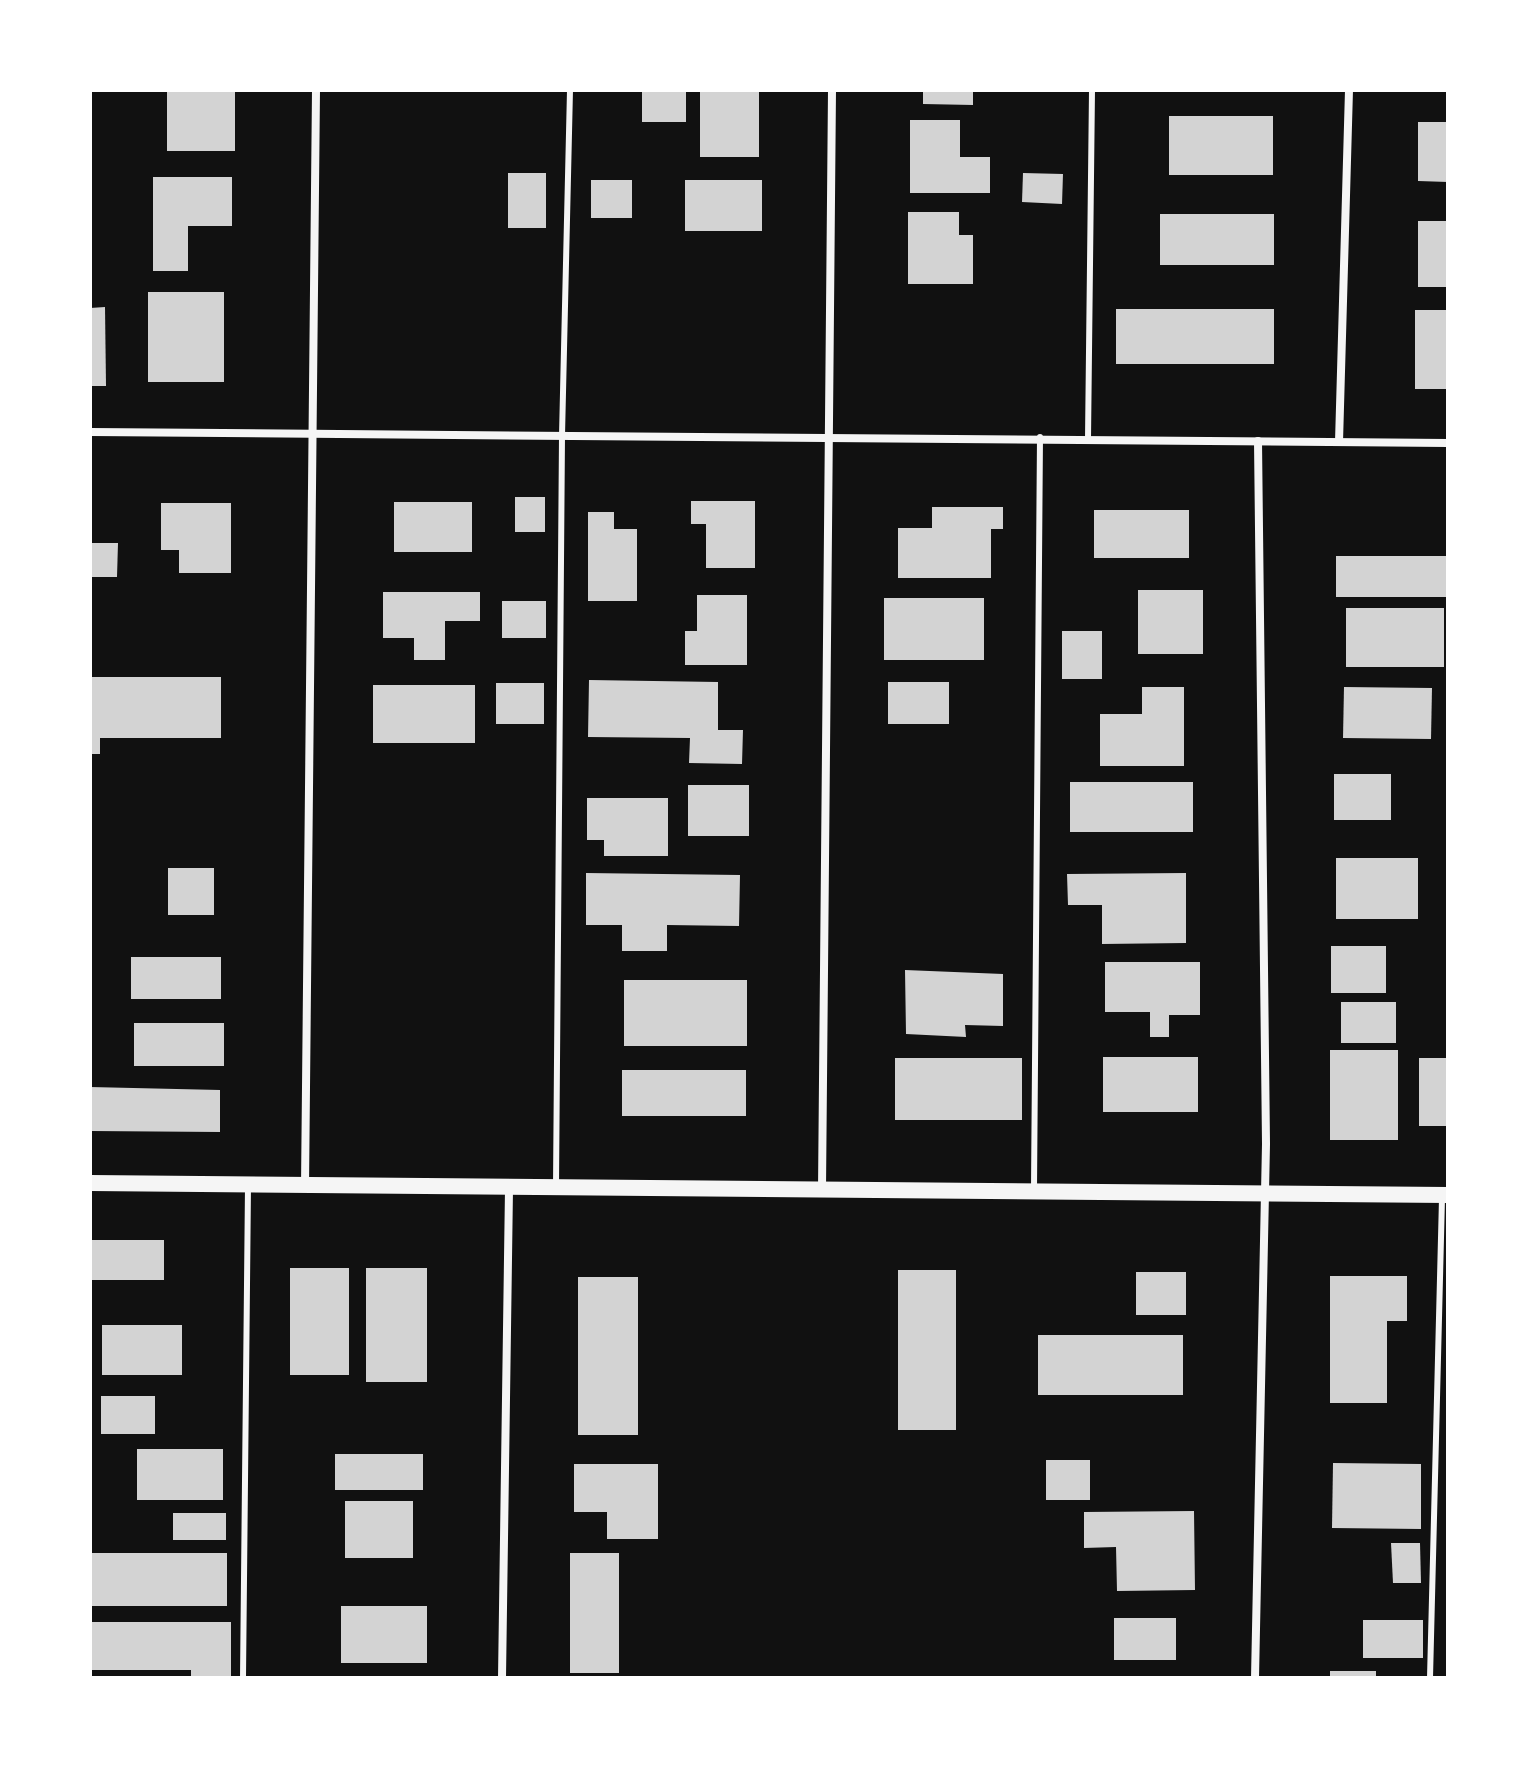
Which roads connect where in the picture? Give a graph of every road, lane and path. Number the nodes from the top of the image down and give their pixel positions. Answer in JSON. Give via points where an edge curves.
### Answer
{"nodes":[{"id":1,"x":316,"y":90,"type":"edge"},
{"id":2,"x":570,"y":90,"type":"edge"},
{"id":3,"x":832,"y":90,"type":"edge"},
{"id":4,"x":1092,"y":90,"type":"edge"},
{"id":5,"x":1349,"y":90,"type":"edge"},
{"id":6,"x":90,"y":432,"type":"edge"},
{"id":7,"x":313,"y":433,"type":"junction"},
{"id":8,"x":562,"y":436,"type":"junction"},
{"id":9,"x":829,"y":437,"type":"junction"},
{"id":10,"x":1040,"y":437,"type":"junction"},
{"id":11,"x":1088,"y":439,"type":"junction"},
{"id":12,"x":1258,"y":441,"type":"junction"},
{"id":13,"x":1339,"y":442,"type":"junction"},
{"id":14,"x":1448,"y":443,"type":"edge"},
{"id":15,"x":90,"y":1183,"type":"edge"},
{"id":16,"x":248,"y":1186,"type":"junction"},
{"id":17,"x":305,"y":1187,"type":"junction"},
{"id":18,"x":509,"y":1189,"type":"junction"},
{"id":19,"x":556,"y":1190,"type":"junction"},
{"id":20,"x":822,"y":1191,"type":"junction"},
{"id":21,"x":1034,"y":1192,"type":"junction"},
{"id":22,"x":1266,"y":1195,"type":"junction"},
{"id":23,"x":1445,"y":1195,"type":"edge"},
{"id":24,"x":243,"y":1678,"type":"edge"},
{"id":25,"x":502,"y":1678,"type":"edge"},
{"id":26,"x":1255,"y":1678,"type":"edge"},
{"id":27,"x":1430,"y":1678,"type":"edge"}],
"edges":[{"from":1,"to":7,"type":"street"},
{"from":2,"to":8,"type":"lane"},
{"from":3,"to":9,"type":"street"},
{"from":4,"to":11,"type":"lane"},
{"from":5,"to":13,"type":"street"},
{"from":6,"to":7,"type":"street"},
{"from":7,"to":8,"type":"street"},
{"from":7,"to":17,"type":"street"},
{"from":8,"to":9,"type":"street"},
{"from":8,"to":19,"type":"lane"},
{"from":9,"to":10,"type":"street"},
{"from":9,"to":20,"type":"street"},
{"from":10,"to":11,"type":"street"},
{"from":10,"to":21,"type":"lane"},
{"from":11,"to":12,"type":"street"},
{"from":12,"to":13,"type":"street"},
{"from":12,"to":22,"type":"street"},
{"from":13,"to":14,"type":"street"},
{"from":15,"to":16,"type":"main road"},
{"from":16,"to":17,"type":"main road"},
{"from":16,"to":24,"type":"lane"},
{"from":17,"to":18,"type":"main road"},
{"from":18,"to":19,"type":"main road"},
{"from":18,"to":25,"type":"street"},
{"from":19,"to":20,"type":"main road"},
{"from":20,"to":21,"type":"main road"},
{"from":21,"to":22,"type":"main road"},
{"from":22,"to":23,"type":"main road"},
{"from":22,"to":26,"type":"street"},
{"from":23,"to":27,"type":"lane"}]}
